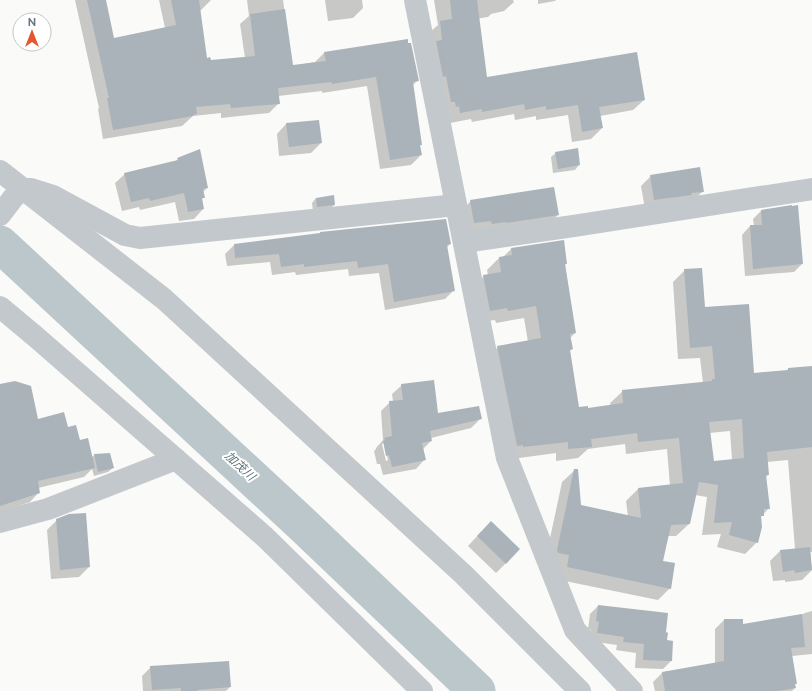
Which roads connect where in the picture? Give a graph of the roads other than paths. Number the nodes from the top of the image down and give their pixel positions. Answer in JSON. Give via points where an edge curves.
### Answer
{"nodes":[{"id":1,"x":415,"y":0,"type":"edge"},
{"id":2,"x":0,"y":171,"type":"edge"},
{"id":3,"x":22,"y":188,"type":"junction"},
{"id":4,"x":812,"y":189,"type":"edge"},
{"id":5,"x":456,"y":205,"type":"junction"},
{"id":6,"x":0,"y":215,"type":"edge"},
{"id":7,"x":464,"y":242,"type":"junction"},
{"id":8,"x":0,"y":307,"type":"edge"},
{"id":9,"x":176,"y":459,"type":"junction"},
{"id":10,"x":0,"y":522,"type":"edge"},
{"id":11,"x":422,"y":691,"type":"edge"},
{"id":12,"x":580,"y":691,"type":"edge"},
{"id":13,"x":632,"y":691,"type":"edge"}],
"edges":[{"from":1,"to":5,"type":"street"},
{"from":2,"to":3,"type":"street"},
{"from":3,"to":5,"type":"street","via":[[53,196],[125,235],[140,238]]},
{"from":3,"to":6,"type":"street"},
{"from":3,"to":12,"type":"street","via":[[164,299],[464,575]]},
{"from":4,"to":7,"type":"street"},
{"from":5,"to":7,"type":"street"},
{"from":7,"to":13,"type":"street","via":[[507,458],[575,630]]},
{"from":8,"to":9,"type":"street"},
{"from":9,"to":10,"type":"street","via":[[48,509]]},
{"from":9,"to":11,"type":"street","via":[[265,537]]}]}
